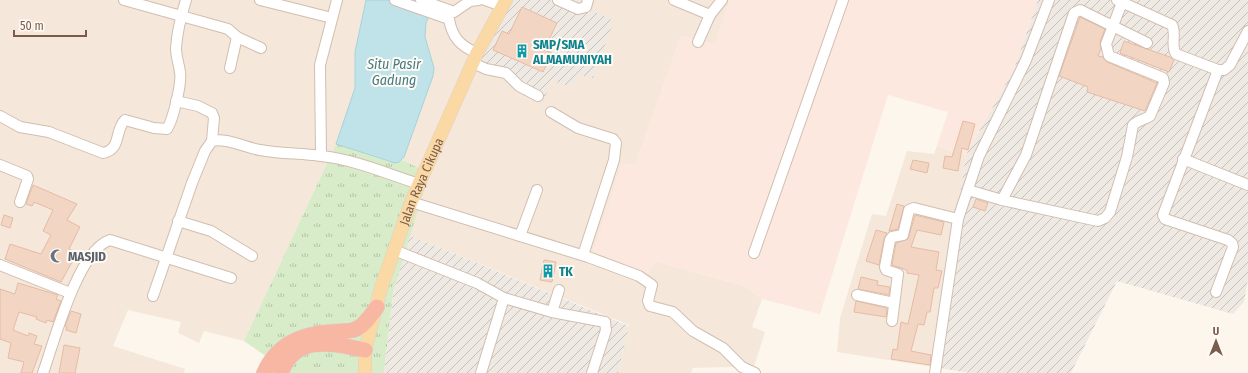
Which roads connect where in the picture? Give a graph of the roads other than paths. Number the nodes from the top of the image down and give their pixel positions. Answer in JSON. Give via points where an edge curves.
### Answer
{"nodes":[{"id":1,"x":124,"y":0,"type":"edge"},
{"id":2,"x":186,"y":0,"type":"edge"},
{"id":3,"x":260,"y":0,"type":"edge"},
{"id":4,"x":337,"y":0,"type":"edge"},
{"id":5,"x":395,"y":0,"type":"edge"},
{"id":6,"x":421,"y":0,"type":"edge"},
{"id":7,"x":479,"y":0,"type":"edge"},
{"id":8,"x":485,"y":0,"type":"edge"},
{"id":9,"x":558,"y":0,"type":"edge"},
{"id":10,"x":588,"y":0,"type":"edge"},
{"id":11,"x":674,"y":0,"type":"edge"},
{"id":12,"x":722,"y":0,"type":"edge"},
{"id":13,"x":843,"y":0,"type":"edge"},
{"id":14,"x":1049,"y":0,"type":"edge"},
{"id":15,"x":1121,"y":1,"type":"edge"},
{"id":16,"x":504,"y":3,"type":"edge"},
{"id":17,"x":710,"y":14,"type":"junction"},
{"id":18,"x":452,"y":15,"type":"junction"},
{"id":19,"x":180,"y":17,"type":"junction"},
{"id":20,"x":332,"y":18,"type":"junction"},
{"id":21,"x":1114,"y":26,"type":"junction"},
{"id":22,"x":1248,"y":31,"type":"edge"},
{"id":23,"x":237,"y":37,"type":"junction"},
{"id":24,"x":698,"y":42,"type":"dead end"},
{"id":25,"x":1147,"y":43,"type":"dead end"},
{"id":26,"x":261,"y":48,"type":"dead end"},
{"id":27,"x":475,"y":58,"type":"junction"},
{"id":28,"x":230,"y":68,"type":"dead end"},
{"id":29,"x":1218,"y":70,"type":"junction"},
{"id":30,"x":538,"y":96,"type":"dead end"},
{"id":31,"x":176,"y":101,"type":"junction"},
{"id":32,"x":551,"y":112,"type":"dead end"},
{"id":33,"x":0,"y":116,"type":"edge"},
{"id":34,"x":212,"y":141,"type":"junction"},
{"id":35,"x":321,"y":156,"type":"junction"},
{"id":36,"x":1183,"y":159,"type":"junction"},
{"id":37,"x":0,"y":165,"type":"edge"},
{"id":38,"x":419,"y":184,"type":"junction"},
{"id":39,"x":1248,"y":185,"type":"edge"},
{"id":40,"x":537,"y":190,"type":"dead end"},
{"id":41,"x":968,"y":190,"type":"junction"},
{"id":42,"x":1002,"y":200,"type":"junction"},
{"id":43,"x":20,"y":202,"type":"dead end"},
{"id":44,"x":411,"y":202,"type":"junction"},
{"id":45,"x":958,"y":219,"type":"junction"},
{"id":46,"x":178,"y":221,"type":"junction"},
{"id":47,"x":520,"y":236,"type":"junction"},
{"id":48,"x":394,"y":250,"type":"junction"},
{"id":49,"x":754,"y":253,"type":"dead end"},
{"id":50,"x":582,"y":255,"type":"junction"},
{"id":51,"x":166,"y":256,"type":"junction"},
{"id":52,"x":252,"y":256,"type":"dead end"},
{"id":53,"x":0,"y":265,"type":"edge"},
{"id":54,"x":231,"y":278,"type":"dead end"},
{"id":55,"x":559,"y":290,"type":"dead end"},
{"id":56,"x":1216,"y":292,"type":"dead end"},
{"id":57,"x":70,"y":293,"type":"junction"},
{"id":58,"x":857,"y":295,"type":"dead end"},
{"id":59,"x":153,"y":296,"type":"dead end"},
{"id":60,"x":504,"y":298,"type":"junction"},
{"id":61,"x":894,"y":303,"type":"junction"},
{"id":62,"x":377,"y":307,"type":"junction"},
{"id":63,"x":552,"y":312,"type":"junction"},
{"id":64,"x":892,"y":321,"type":"dead end"},
{"id":65,"x":365,"y":350,"type":"junction"},
{"id":66,"x":43,"y":373,"type":"edge"},
{"id":67,"x":264,"y":373,"type":"edge"},
{"id":68,"x":281,"y":373,"type":"edge"},
{"id":69,"x":365,"y":373,"type":"edge"},
{"id":70,"x":481,"y":373,"type":"edge"},
{"id":71,"x":592,"y":373,"type":"edge"},
{"id":72,"x":755,"y":373,"type":"edge"},
{"id":73,"x":935,"y":373,"type":"edge"}],
"edges":[{"from":1,"to":19,"type":"street"},
{"from":2,"to":19,"type":"street"},
{"from":3,"to":20,"type":"street"},
{"from":4,"to":20,"type":"street"},
{"from":5,"to":18,"type":"street"},
{"from":6,"to":18,"type":"street"},
{"from":7,"to":18,"type":"street","via":[[470,1]]},
{"from":8,"to":16,"type":"street"},
{"from":9,"to":10,"type":"street","via":[[578,9],[586,7]]},
{"from":11,"to":17,"type":"street"},
{"from":12,"to":17,"type":"street"},
{"from":13,"to":49,"type":"street"},
{"from":14,"to":41,"type":"street","via":[[1026,60],[979,156]]},
{"from":15,"to":21,"type":"street"},
{"from":15,"to":29,"type":"street","via":[[1172,25],[1175,30],[1176,54]]},
{"from":16,"to":27,"type":"main road","name":"Jalan Raya Cikupa"},
{"from":17,"to":24,"type":"street"},
{"from":18,"to":27,"type":"street","via":[[451,31]]},
{"from":19,"to":23,"type":"street","via":[[228,29]]},
{"from":19,"to":31,"type":"street","via":[[176,54],[181,76]]},
{"from":20,"to":35,"type":"street","via":[[320,66]]},
{"from":21,"to":25,"type":"street"},
{"from":21,"to":42,"type":"street","via":[[1080,10],[1074,13],[1026,155]]},
{"from":21,"to":42,"type":"street","via":[[1106,44],[1109,56],[1156,74],[1164,78],[1164,83],[1150,116],[1132,125],[1127,158],[1110,212],[1098,221]]},
{"from":22,"to":29,"type":"street","via":[[1230,65],[1224,70]]},
{"from":23,"to":26,"type":"street"},
{"from":23,"to":28,"type":"street"},
{"from":27,"to":30,"type":"street","via":[[486,69],[506,72],[519,86]]},
{"from":27,"to":38,"type":"main road","name":"Jalan Raya Cikupa"},
{"from":29,"to":36,"type":"street"},
{"from":31,"to":33,"type":"street","via":[[167,129],[125,120],[117,143],[113,149],[103,153],[49,132],[20,127]]},
{"from":31,"to":34,"type":"street","via":[[198,106],[212,113]]},
{"from":32,"to":50,"type":"street","via":[[578,128],[613,139],[616,143],[614,160]]},
{"from":34,"to":35,"type":"street","via":[[222,140],[285,155]]},
{"from":34,"to":46,"type":"street","via":[[201,160]]},
{"from":35,"to":38,"type":"street","via":[[350,162]]},
{"from":36,"to":39,"type":"street"},
{"from":36,"to":56,"type":"street","via":[[1163,215],[1165,219],[1232,243],[1233,247]]},
{"from":37,"to":43,"type":"street","via":[[27,176]]},
{"from":38,"to":44,"type":"main road","name":"Jalan Raya Cikupa"},
{"from":40,"to":47,"type":"street"},
{"from":41,"to":42,"type":"street"},
{"from":41,"to":45,"type":"street"},
{"from":44,"to":47,"type":"street"},
{"from":44,"to":48,"type":"main road","name":"Jalan Raya Cikupa"},
{"from":45,"to":61,"type":"street","via":[[914,208],[908,210],[903,236],[892,237],[890,240],[885,267],[886,270],[898,274]]},
{"from":45,"to":73,"type":"street"},
{"from":46,"to":51,"type":"street"},
{"from":46,"to":52,"type":"street","via":[[210,231]]},
{"from":47,"to":50,"type":"street"},
{"from":48,"to":60,"type":"street","via":[[477,283]]},
{"from":48,"to":62,"type":"main road","name":"Jalan Raya Cikupa"},
{"from":50,"to":72,"type":"street","via":[[650,282],[650,306],[673,312],[692,331],[722,348],[742,367]]},
{"from":51,"to":54,"type":"street"},
{"from":51,"to":57,"type":"street","via":[[110,240],[104,242],[85,264]]},
{"from":51,"to":59,"type":"street"},
{"from":53,"to":57,"type":"street"},
{"from":55,"to":63,"type":"street"},
{"from":57,"to":66,"type":"street"},
{"from":58,"to":61,"type":"street"},
{"from":60,"to":63,"type":"street"},
{"from":60,"to":70,"type":"street"},
{"from":61,"to":64,"type":"street"},
{"from":62,"to":65,"type":"main road","name":"Jalan Raya Cikupa"},
{"from":62,"to":67,"type":"highway","via":[[364,324],[355,330],[317,333],[286,344]]},
{"from":63,"to":71,"type":"street","via":[[604,322],[606,330]]},
{"from":65,"to":68,"type":"highway","via":[[328,342],[308,346],[296,350]]},
{"from":65,"to":69,"type":"main road","name":"Jalan Raya Cikupa"}]}
